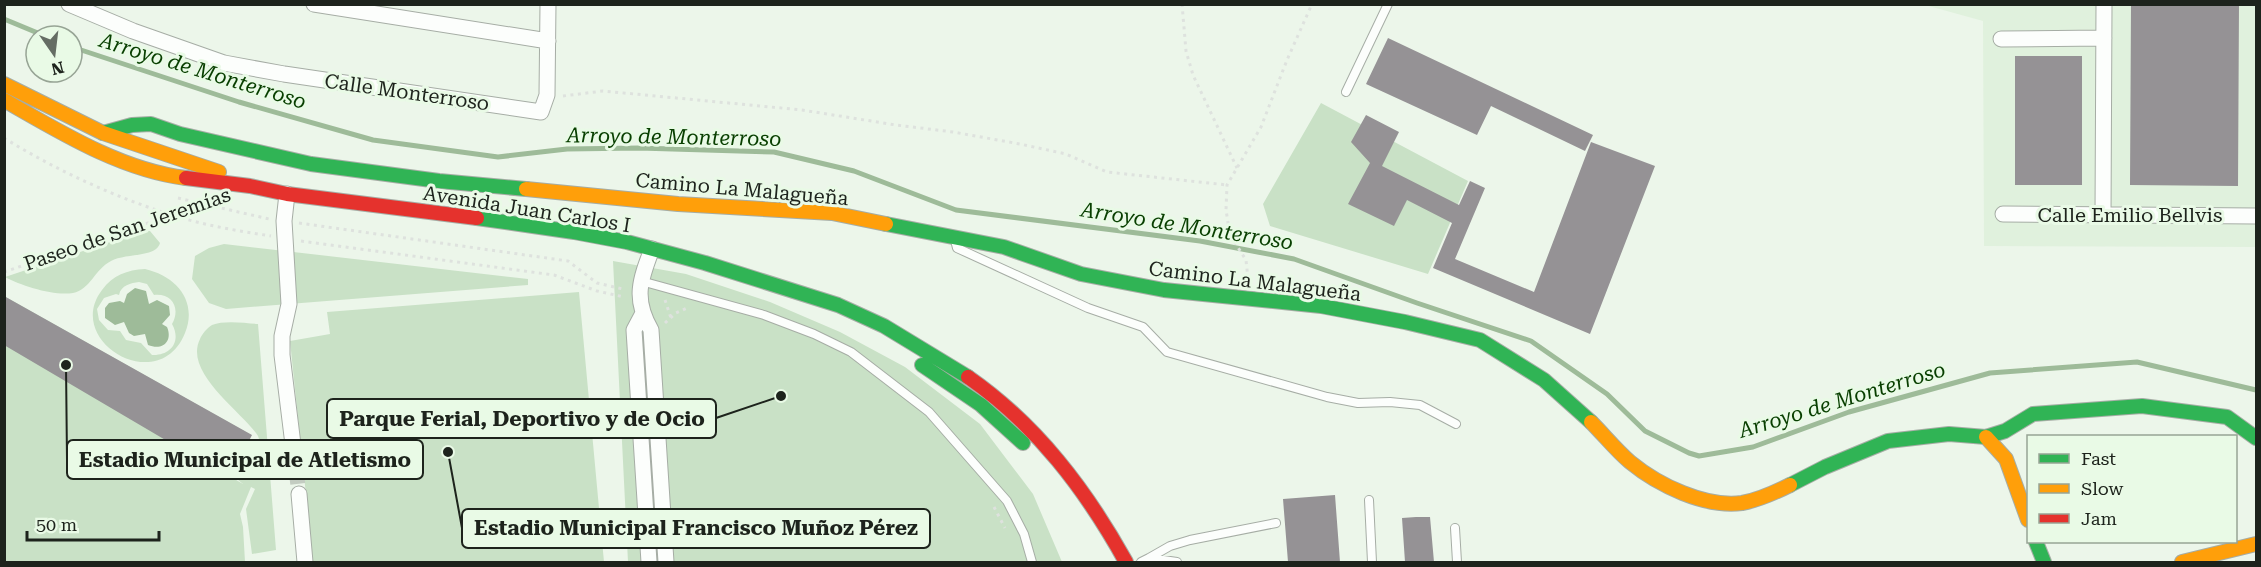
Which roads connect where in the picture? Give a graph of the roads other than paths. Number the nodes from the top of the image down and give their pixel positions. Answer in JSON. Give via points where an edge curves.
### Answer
{"nodes":[{"id":1,"x":69,"y":4,"type":"edge"},
{"id":2,"x":314,"y":4,"type":"edge"},
{"id":3,"x":548,"y":4,"type":"edge"},
{"id":4,"x":1388,"y":4,"type":"edge"},
{"id":5,"x":2104,"y":4,"type":"edge"},
{"id":6,"x":376,"y":10,"type":"edge"},
{"id":7,"x":2104,"y":38,"type":"junction"},
{"id":8,"x":2001,"y":39,"type":"dead end"},
{"id":9,"x":548,"y":41,"type":"junction"},
{"id":10,"x":4,"y":84,"type":"edge"},
{"id":11,"x":1346,"y":92,"type":"dead end"},
{"id":12,"x":4,"y":100,"type":"edge"},
{"id":13,"x":56,"y":130,"type":"junction"},
{"id":14,"x":103,"y":133,"type":"junction"},
{"id":15,"x":180,"y":134,"type":"junction"},
{"id":16,"x":151,"y":150,"type":"junction"},
{"id":17,"x":250,"y":186,"type":"junction"},
{"id":18,"x":287,"y":194,"type":"junction"},
{"id":19,"x":2003,"y":214,"type":"dead end"},
{"id":20,"x":2103,"y":215,"type":"junction"},
{"id":21,"x":2256,"y":216,"type":"edge"},
{"id":22,"x":955,"y":237,"type":"junction"},
{"id":23,"x":652,"y":249,"type":"junction"},
{"id":24,"x":641,"y":291,"type":"junction"},
{"id":25,"x":792,"y":292,"type":"junction"},
{"id":26,"x":642,"y":315,"type":"junction"},
{"id":27,"x":861,"y":331,"type":"dead end"},
{"id":28,"x":883,"y":342,"type":"dead end"},
{"id":29,"x":1456,"y":424,"type":"dead end"},
{"id":30,"x":1986,"y":437,"type":"junction"},
{"id":31,"x":2256,"y":438,"type":"edge"},
{"id":32,"x":296,"y":468,"type":"tunnel mouth"},
{"id":33,"x":299,"y":494,"type":"tunnel mouth"},
{"id":34,"x":1369,"y":500,"type":"dead end"},
{"id":35,"x":2027,"y":517,"type":"edge"},
{"id":36,"x":1276,"y":523,"type":"dead end"},
{"id":37,"x":1455,"y":528,"type":"dead end"},
{"id":38,"x":2037,"y":543,"type":"edge"},
{"id":39,"x":2256,"y":544,"type":"edge"},
{"id":40,"x":1149,"y":558,"type":"junction"},
{"id":41,"x":304,"y":562,"type":"edge"},
{"id":42,"x":649,"y":562,"type":"edge"},
{"id":43,"x":666,"y":562,"type":"edge"},
{"id":44,"x":1032,"y":562,"type":"edge"},
{"id":45,"x":1112,"y":562,"type":"edge"},
{"id":46,"x":1126,"y":562,"type":"edge"},
{"id":47,"x":1141,"y":562,"type":"edge"},
{"id":48,"x":1177,"y":562,"type":"edge"},
{"id":49,"x":1372,"y":562,"type":"edge"},
{"id":50,"x":1457,"y":562,"type":"edge"},
{"id":51,"x":2044,"y":562,"type":"edge"},
{"id":52,"x":2182,"y":562,"type":"edge"}],
"edges":[{"from":1,"to":9,"type":"street","name":"Calle Monterroso","via":[[224,63],[541,112],[547,95]]},
{"from":2,"to":6,"type":"street"},
{"from":3,"to":9,"type":"street"},
{"from":4,"to":11,"type":"lane"},
{"from":5,"to":7,"type":"street"},
{"from":6,"to":9,"type":"street"},
{"from":7,"to":8,"type":"street"},
{"from":7,"to":20,"type":"street"},
{"from":10,"to":14,"type":"main road","name":"Avenida Juan Carlos I"},
{"from":12,"to":13,"type":"main road","name":"Avenida Juan Carlos I"},
{"from":13,"to":16,"type":"main road","via":[[82,132],[137,156],[147,155]]},
{"from":13,"to":17,"type":"main road","name":"Avenida Juan Carlos I","via":[[112,157],[168,176]]},
{"from":14,"to":15,"type":"main road","name":"Camino La Malagueña","via":[[121,125],[143,123],[168,126]]},
{"from":14,"to":16,"type":"main road","name":"Avenida Juan Carlos I"},
{"from":15,"to":16,"type":"main road","via":[[161,140]]},
{"from":15,"to":22,"type":"main road","name":"Camino La Malagueña","via":[[311,164],[439,181],[678,204],[832,213]]},
{"from":16,"to":17,"type":"main road","name":"Avenida Juan Carlos I"},
{"from":17,"to":18,"type":"main road","name":"Avenida Juan Carlos I"},
{"from":18,"to":23,"type":"main road","name":"Avenida Juan Carlos I","via":[[575,232]]},
{"from":18,"to":32,"type":"street","via":[[284,238],[289,304],[282,355]]},
{"from":19,"to":20,"type":"street","name":"Calle Emilio Bellvis"},
{"from":20,"to":21,"type":"street","name":"Calle Emilio Bellvis"},
{"from":22,"to":29,"type":"lane","via":[[957,248],[1005,272],[1143,327],[1167,352],[1327,397],[1358,403],[1420,405]]},
{"from":22,"to":30,"type":"main road","name":"Camino La Malagueña","via":[[1004,248],[1081,274],[1164,290],[1321,306],[1479,340],[1544,380],[1629,462],[1665,486],[1714,501],[1740,503],[1770,495],[1888,441],[1949,434]]},
{"from":23,"to":24,"type":"street"},
{"from":23,"to":25,"type":"main road","name":"Avenida Juan Carlos I","via":[[725,268]]},
{"from":24,"to":26,"type":"street"},
{"from":24,"to":44,"type":"lane","via":[[764,315],[852,352],[929,412],[1007,501],[1024,534]]},
{"from":25,"to":27,"type":"main road","name":"Avenida Juan Carlos I"},
{"from":25,"to":46,"type":"main road","name":"Avenida Juan Carlos I","via":[[839,305],[895,332],[1001,403],[1078,482]]},
{"from":26,"to":42,"type":"street","via":[[634,330]]},
{"from":26,"to":43,"type":"street","via":[[651,330]]},
{"from":28,"to":45,"type":"main road","via":[[981,405],[1019,439],[1061,482],[1094,528]]},
{"from":30,"to":31,"type":"main road","name":"Camino La Malagueña","via":[[2033,414],[2142,406],[2227,417]]},
{"from":30,"to":35,"type":"main road","via":[[2006,459]]},
{"from":33,"to":41,"type":"street"},
{"from":34,"to":49,"type":"lane"},
{"from":36,"to":40,"type":"lane","via":[[1190,540]]},
{"from":37,"to":50,"type":"lane"},
{"from":38,"to":51,"type":"main road"},
{"from":39,"to":52,"type":"main road"},
{"from":40,"to":47,"type":"lane"},
{"from":40,"to":48,"type":"lane"}]}
